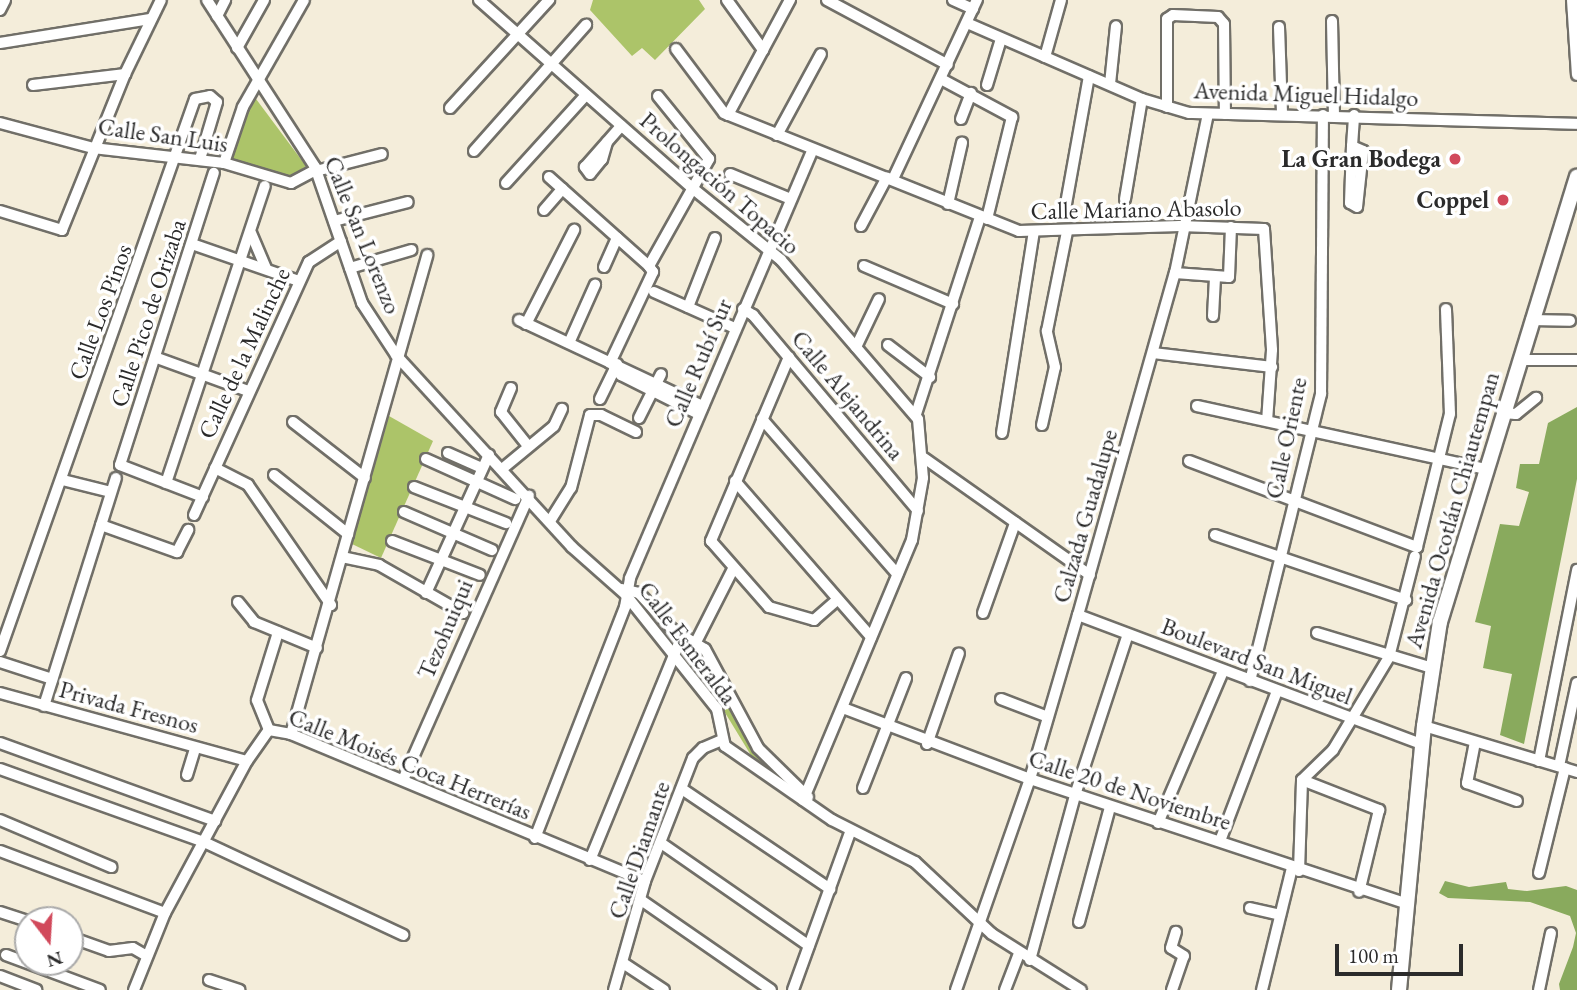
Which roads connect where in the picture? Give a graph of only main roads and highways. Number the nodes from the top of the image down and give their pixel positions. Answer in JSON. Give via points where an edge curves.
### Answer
{"nodes":[{"id":1,"x":1577,"y":177,"type":"edge"},
{"id":2,"x":1399,"y":990,"type":"edge"}],
"edges":[{"from":1,"to":2,"type":"main road","name":"Avenida Ocotlán Chiautempan","via":[[1485,469],[1432,668]]}]}
